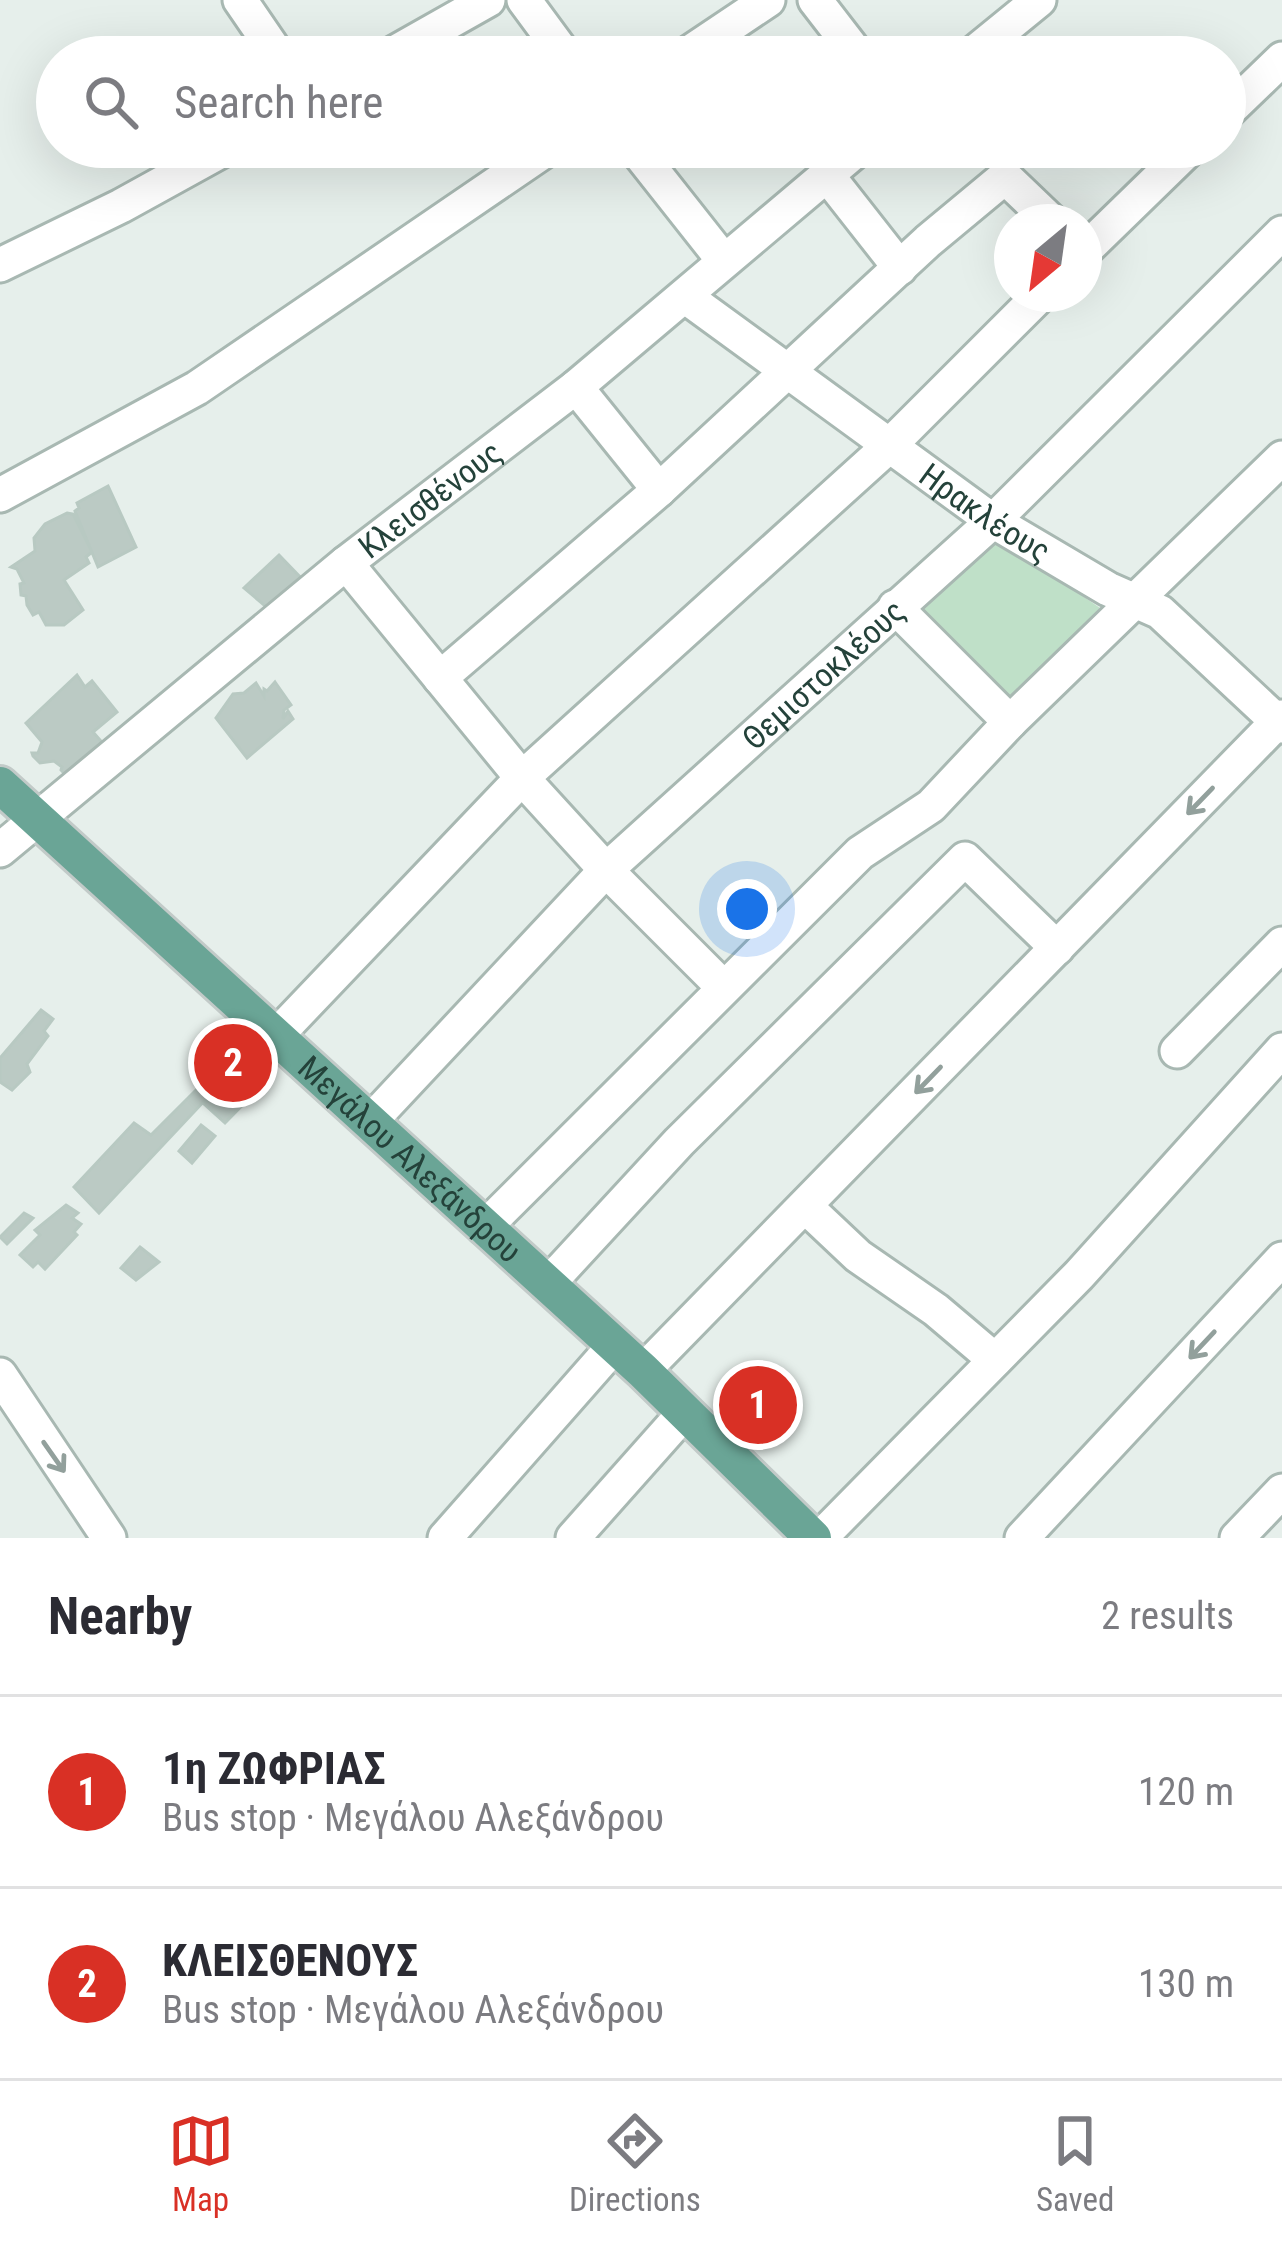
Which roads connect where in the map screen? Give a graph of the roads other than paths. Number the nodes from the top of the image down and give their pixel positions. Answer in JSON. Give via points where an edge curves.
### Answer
{"nodes":[{"id":1,"x":240,"y":0,"type":"edge"},
{"id":2,"x":488,"y":0,"type":"edge"},
{"id":3,"x":524,"y":0,"type":"edge"},
{"id":4,"x":768,"y":0,"type":"edge"},
{"id":5,"x":815,"y":0,"type":"edge"},
{"id":6,"x":1039,"y":0,"type":"edge"},
{"id":7,"x":265,"y":36,"type":"edge"},
{"id":8,"x":424,"y":36,"type":"edge"},
{"id":9,"x":551,"y":36,"type":"edge"},
{"id":10,"x":714,"y":36,"type":"edge"},
{"id":11,"x":843,"y":36,"type":"edge"},
{"id":12,"x":995,"y":36,"type":"edge"},
{"id":13,"x":1275,"y":81,"type":"edge"},
{"id":14,"x":1246,"y":100,"type":"edge"},
{"id":15,"x":190,"y":168,"type":"edge"},
{"id":16,"x":519,"y":168,"type":"edge"},
{"id":17,"x":651,"y":168,"type":"edge"},
{"id":18,"x":834,"y":168,"type":"edge"},
{"id":19,"x":1169,"y":168,"type":"edge"},
{"id":20,"x":826,"y":175,"type":"junction"},
{"id":21,"x":1033,"y":204,"type":"edge"},
{"id":22,"x":1282,"y":233,"type":"edge"},
{"id":23,"x":1102,"y":234,"type":"edge"},
{"id":24,"x":724,"y":261,"type":"junction"},
{"id":25,"x":0,"y":265,"type":"edge"},
{"id":26,"x":900,"y":268,"type":"junction"},
{"id":27,"x":686,"y":297,"type":"junction"},
{"id":28,"x":1023,"y":312,"type":"edge"},
{"id":29,"x":788,"y":372,"type":"junction"},
{"id":30,"x":576,"y":387,"type":"junction"},
{"id":31,"x":889,"y":446,"type":"junction"},
{"id":32,"x":1282,"y":458,"type":"edge"},
{"id":33,"x":659,"y":490,"type":"junction"},
{"id":34,"x":0,"y":495,"type":"edge"},
{"id":35,"x":993,"y":521,"type":"junction"},
{"id":36,"x":346,"y":563,"type":"junction"},
{"id":37,"x":1136,"y":598,"type":"junction"},
{"id":38,"x":896,"y":607,"type":"junction"},
{"id":39,"x":440,"y":678,"type":"junction"},
{"id":40,"x":1010,"y":722,"type":"junction"},
{"id":41,"x":1280,"y":722,"type":"edge"},
{"id":42,"x":522,"y":778,"type":"junction"},
{"id":43,"x":0,"y":785,"type":"edge"},
{"id":44,"x":38,"y":821,"type":"junction"},
{"id":45,"x":0,"y":850,"type":"edge"},
{"id":46,"x":606,"y":870,"type":"junction"},
{"id":47,"x":1282,"y":944,"type":"edge"},
{"id":48,"x":1057,"y":948,"type":"junction"},
{"id":49,"x":722,"y":986,"type":"junction"},
{"id":50,"x":275,"y":1037,"type":"junction"},
{"id":51,"x":1282,"y":1050,"type":"edge"},
{"id":52,"x":1177,"y":1051,"type":"dead end"},
{"id":53,"x":369,"y":1123,"type":"junction"},
{"id":54,"x":805,"y":1206,"type":"junction"},
{"id":55,"x":484,"y":1228,"type":"junction"},
{"id":56,"x":1282,"y":1259,"type":"edge"},
{"id":57,"x":548,"y":1285,"type":"junction"},
{"id":58,"x":614,"y":1346,"type":"junction"},
{"id":59,"x":995,"y":1360,"type":"junction"},
{"id":60,"x":644,"y":1371,"type":"junction"},
{"id":61,"x":0,"y":1376,"type":"edge"},
{"id":62,"x":685,"y":1412,"type":"junction"},
{"id":63,"x":1282,"y":1491,"type":"edge"},
{"id":64,"x":110,"y":1538,"type":"edge"},
{"id":65,"x":446,"y":1538,"type":"edge"},
{"id":66,"x":573,"y":1538,"type":"edge"},
{"id":67,"x":816,"y":1538,"type":"edge"},
{"id":68,"x":1022,"y":1538,"type":"edge"},
{"id":69,"x":1237,"y":1538,"type":"edge"}],
"edges":[{"from":1,"to":7,"type":"street"},
{"from":2,"to":8,"type":"street"},
{"from":3,"to":9,"type":"street"},
{"from":4,"to":10,"type":"street"},
{"from":5,"to":11,"type":"street"},
{"from":6,"to":12,"type":"street"},
{"from":13,"to":14,"type":"street"},
{"from":15,"to":25,"type":"street"},
{"from":16,"to":34,"type":"street","via":[[197,388]]},
{"from":17,"to":24,"type":"street"},
{"from":18,"to":20,"type":"street","name":"Κλεισθένους"},
{"from":19,"to":23,"type":"street"},
{"from":20,"to":24,"type":"street","name":"Κλεισθένους"},
{"from":20,"to":26,"type":"street"},
{"from":21,"to":26,"type":"street","via":[[1005,177]]},
{"from":22,"to":35,"type":"street","name":"Θεμιστοκλέους"},
{"from":24,"to":27,"type":"street","name":"Κλεισθένους"},
{"from":26,"to":29,"type":"street"},
{"from":27,"to":29,"type":"street","name":"Ηρακλέους"},
{"from":27,"to":30,"type":"street","name":"Κλεισθένους"},
{"from":28,"to":31,"type":"street"},
{"from":29,"to":31,"type":"street","name":"Ηρακλέους"},
{"from":29,"to":33,"type":"street"},
{"from":30,"to":33,"type":"street"},
{"from":30,"to":36,"type":"street","name":"Κλεισθένους"},
{"from":31,"to":35,"type":"street","name":"Ηρακλέους"},
{"from":31,"to":42,"type":"street"},
{"from":32,"to":37,"type":"street"},
{"from":33,"to":39,"type":"street"},
{"from":35,"to":37,"type":"street","name":"Ηρακλέους"},
{"from":35,"to":38,"type":"street","name":"Θεμιστοκλέους"},
{"from":36,"to":39,"type":"street"},
{"from":36,"to":44,"type":"street","name":"Κλεισθένους"},
{"from":37,"to":40,"type":"street"},
{"from":37,"to":41,"type":"street","name":"Ηρακλέους"},
{"from":38,"to":40,"type":"street"},
{"from":38,"to":46,"type":"street","name":"Θεμιστοκλέους"},
{"from":39,"to":42,"type":"street"},
{"from":40,"to":49,"type":"street","via":[[932,806],[860,854]]},
{"from":41,"to":48,"type":"street","one_way":true},
{"from":42,"to":46,"type":"street"},
{"from":42,"to":50,"type":"street"},
{"from":43,"to":44,"type":"main road","name":"Μεγάλου Αλεξάνδρου"},
{"from":44,"to":45,"type":"street","name":"Κλεισθένους"},
{"from":44,"to":50,"type":"main road","name":"Μεγάλου Αλεξάνδρου"},
{"from":46,"to":49,"type":"street"},
{"from":46,"to":53,"type":"street","name":"Θεμιστοκλέους"},
{"from":47,"to":52,"type":"street"},
{"from":48,"to":54,"type":"street","one_way":true},
{"from":48,"to":57,"type":"street","via":[[965,860],[679,1142]]},
{"from":49,"to":55,"type":"street"},
{"from":50,"to":53,"type":"main road","name":"Μεγάλου Αλεξάνδρου"},
{"from":51,"to":59,"type":"street"},
{"from":53,"to":55,"type":"main road","name":"Μεγάλου Αλεξάνδρου"},
{"from":54,"to":59,"type":"street"},
{"from":54,"to":60,"type":"street"},
{"from":55,"to":57,"type":"main road","name":"Μεγάλου Αλεξάνδρου"},
{"from":56,"to":68,"type":"street","one_way":true},
{"from":57,"to":58,"type":"main road","name":"Μεγάλου Αλεξάνδρου"},
{"from":58,"to":60,"type":"main road","name":"Μεγάλου Αλεξάνδρου"},
{"from":58,"to":65,"type":"street"},
{"from":59,"to":67,"type":"street"},
{"from":60,"to":62,"type":"main road","name":"Μεγάλου Αλεξάνδρου"},
{"from":61,"to":64,"type":"street","one_way":true},
{"from":62,"to":66,"type":"street"},
{"from":62,"to":67,"type":"main road","name":"Μεγάλου Αλεξάνδρου"},
{"from":63,"to":69,"type":"street"}]}
